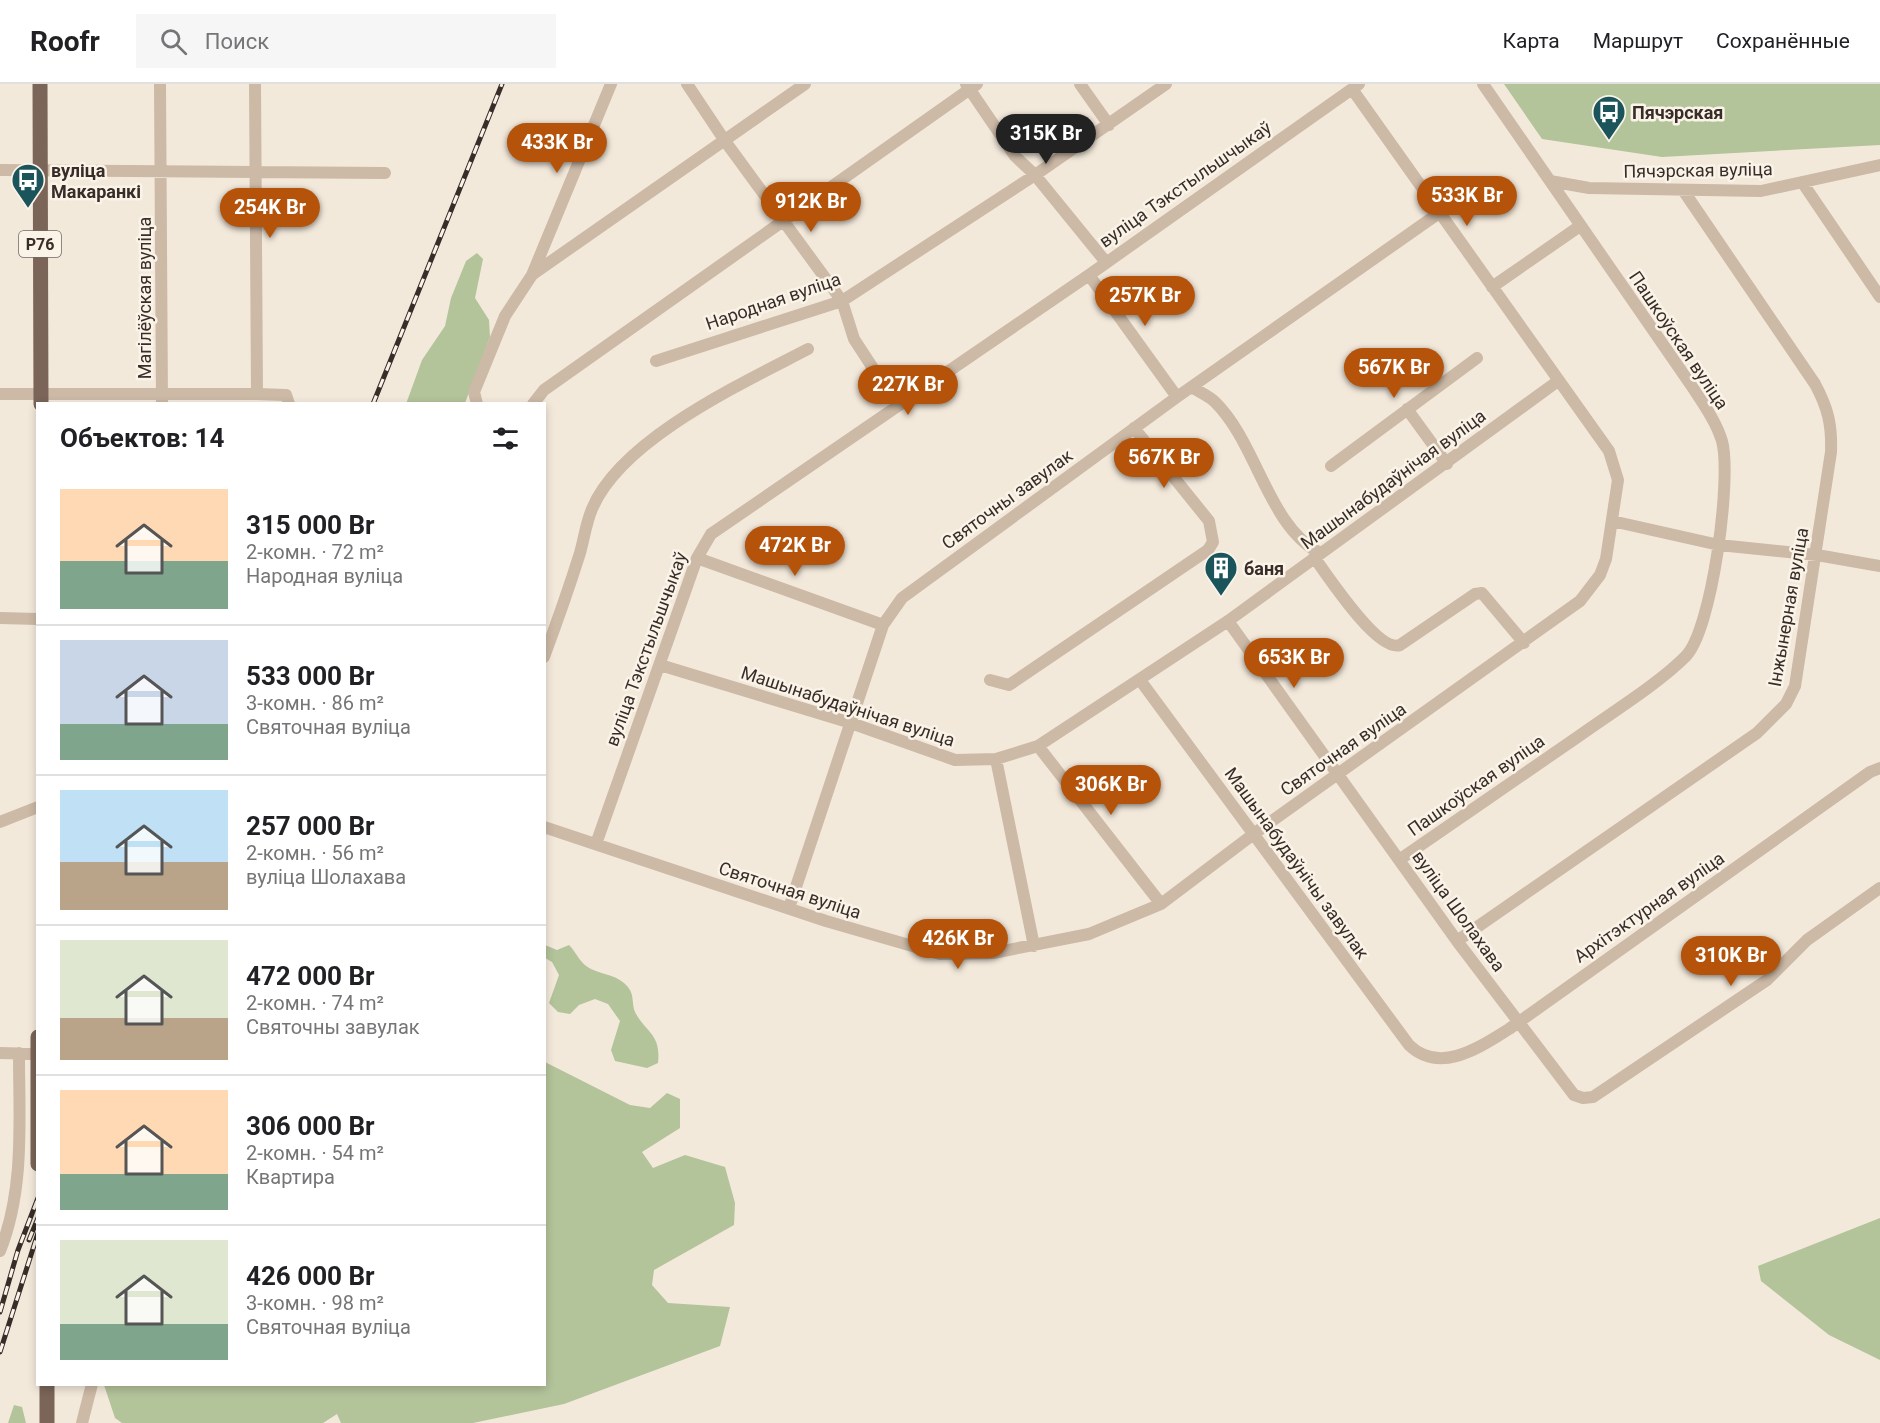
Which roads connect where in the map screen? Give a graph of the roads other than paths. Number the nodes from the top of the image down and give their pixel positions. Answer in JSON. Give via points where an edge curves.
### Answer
{"nodes":[{"id":1,"x":40,"y":84,"type":"edge"},
{"id":2,"x":160,"y":84,"type":"edge"},
{"id":3,"x":255,"y":84,"type":"edge"},
{"id":4,"x":610,"y":84,"type":"edge"},
{"id":5,"x":687,"y":84,"type":"edge"},
{"id":6,"x":805,"y":84,"type":"edge"},
{"id":7,"x":1080,"y":84,"type":"edge"},
{"id":8,"x":1166,"y":84,"type":"edge"},
{"id":9,"x":1483,"y":84,"type":"edge"},
{"id":10,"x":971,"y":86,"type":"edge"},
{"id":11,"x":1355,"y":87,"type":"edge"},
{"id":12,"x":1109,"y":125,"type":"junction"},
{"id":13,"x":724,"y":141,"type":"junction"},
{"id":14,"x":1880,"y":165,"type":"edge"},
{"id":15,"x":0,"y":170,"type":"edge"},
{"id":16,"x":40,"y":171,"type":"junction"},
{"id":17,"x":162,"y":171,"type":"junction"},
{"id":18,"x":254,"y":172,"type":"junction"},
{"id":19,"x":385,"y":173,"type":"dead end"},
{"id":20,"x":1035,"y":175,"type":"junction"},
{"id":21,"x":1550,"y":181,"type":"junction"},
{"id":22,"x":1802,"y":182,"type":"junction"},
{"id":23,"x":1683,"y":190,"type":"junction"},
{"id":24,"x":1439,"y":213,"type":"junction"},
{"id":25,"x":782,"y":220,"type":"junction"},
{"id":26,"x":1580,"y":225,"type":"junction"},
{"id":27,"x":1105,"y":261,"type":"junction"},
{"id":28,"x":532,"y":275,"type":"junction"},
{"id":29,"x":1089,"y":275,"type":"junction"},
{"id":30,"x":1492,"y":287,"type":"junction"},
{"id":31,"x":1880,"y":297,"type":"edge"},
{"id":32,"x":842,"y":301,"type":"junction"},
{"id":33,"x":808,"y":349,"type":"dead end"},
{"id":34,"x":1477,"y":358,"type":"dead end"},
{"id":35,"x":656,"y":361,"type":"dead end"},
{"id":36,"x":1558,"y":381,"type":"junction"},
{"id":37,"x":1192,"y":387,"type":"junction"},
{"id":38,"x":0,"y":394,"type":"edge"},
{"id":39,"x":257,"y":394,"type":"junction"},
{"id":40,"x":1177,"y":397,"type":"junction"},
{"id":41,"x":40,"y":398,"type":"edge"},
{"id":42,"x":162,"y":399,"type":"edge"},
{"id":43,"x":288,"y":402,"type":"edge"},
{"id":44,"x":476,"y":402,"type":"edge"},
{"id":45,"x":534,"y":402,"type":"edge"},
{"id":46,"x":897,"y":405,"type":"junction"},
{"id":47,"x":1407,"y":409,"type":"junction"},
{"id":48,"x":1134,"y":428,"type":"junction"},
{"id":49,"x":1447,"y":464,"type":"junction"},
{"id":50,"x":1330,"y":466,"type":"dead end"},
{"id":51,"x":1612,"y":521,"type":"junction"},
{"id":52,"x":1719,"y":545,"type":"junction"},
{"id":53,"x":1317,"y":555,"type":"junction"},
{"id":54,"x":1816,"y":555,"type":"junction"},
{"id":55,"x":697,"y":558,"type":"junction"},
{"id":56,"x":1880,"y":566,"type":"edge"},
{"id":57,"x":0,"y":618,"type":"edge"},
{"id":58,"x":36,"y":619,"type":"edge"},
{"id":59,"x":1228,"y":621,"type":"junction"},
{"id":60,"x":883,"y":625,"type":"junction"},
{"id":61,"x":1524,"y":643,"type":"junction"},
{"id":62,"x":546,"y":652,"type":"edge"},
{"id":63,"x":660,"y":664,"type":"junction"},
{"id":64,"x":990,"y":680,"type":"dead end"},
{"id":65,"x":1140,"y":680,"type":"junction"},
{"id":66,"x":851,"y":723,"type":"junction"},
{"id":67,"x":1038,"y":746,"type":"junction"},
{"id":68,"x":996,"y":759,"type":"junction"},
{"id":69,"x":1880,"y":768,"type":"edge"},
{"id":70,"x":1336,"y":775,"type":"junction"},
{"id":71,"x":36,"y":808,"type":"edge"},
{"id":72,"x":0,"y":822,"type":"edge"},
{"id":73,"x":546,"y":827,"type":"edge"},
{"id":74,"x":1255,"y":833,"type":"junction"},
{"id":75,"x":596,"y":844,"type":"junction"},
{"id":76,"x":1399,"y":860,"type":"junction"},
{"id":77,"x":1880,"y":888,"type":"edge"},
{"id":78,"x":1161,"y":904,"type":"junction"},
{"id":79,"x":789,"y":908,"type":"junction"},
{"id":80,"x":1457,"y":941,"type":"junction"},
{"id":81,"x":1034,"y":946,"type":"junction"},
{"id":82,"x":1519,"y":1022,"type":"junction"},
{"id":83,"x":0,"y":1053,"type":"edge"},
{"id":84,"x":19,"y":1053,"type":"junction"},
{"id":85,"x":36,"y":1054,"type":"edge"},
{"id":86,"x":1432,"y":1059,"type":"joint"},
{"id":87,"x":0,"y":1251,"type":"edge"},
{"id":88,"x":47,"y":1386,"type":"edge"},
{"id":89,"x":91,"y":1386,"type":"edge"},
{"id":90,"x":47,"y":1423,"type":"edge"},
{"id":91,"x":82,"y":1423,"type":"edge"}],
"edges":[{"from":1,"to":16,"type":"main road","number":"Р76"},
{"from":2,"to":17,"type":"street","name":"Магілёўская вуліца"},
{"from":3,"to":18,"type":"street"},
{"from":4,"to":28,"type":"street"},
{"from":5,"to":13,"type":"street"},
{"from":6,"to":13,"type":"street"},
{"from":7,"to":12,"type":"street"},
{"from":8,"to":12,"type":"street","name":"Народная вуліца"},
{"from":9,"to":21,"type":"street","name":"Пашкоўская вуліца"},
{"from":10,"to":20,"type":"street","via":[[1015,156]]},
{"from":10,"to":25,"type":"street"},
{"from":11,"to":24,"type":"street","name":"Святочная вуліца"},
{"from":11,"to":27,"type":"street","name":"вуліца Тэкстыльшчыкаў"},
{"from":12,"to":20,"type":"street","name":"Народная вуліца"},
{"from":13,"to":25,"type":"street"},
{"from":13,"to":28,"type":"street"},
{"from":14,"to":22,"type":"street","name":"Пячэрская вуліца"},
{"from":15,"to":16,"type":"street"},
{"from":16,"to":17,"type":"street"},
{"from":16,"to":41,"type":"main road","number":"Р76"},
{"from":17,"to":18,"type":"street"},
{"from":17,"to":42,"type":"street","name":"Магілёўская вуліца"},
{"from":18,"to":19,"type":"street"},
{"from":18,"to":39,"type":"street"},
{"from":20,"to":27,"type":"street"},
{"from":20,"to":32,"type":"street","name":"Народная вуліца"},
{"from":21,"to":23,"type":"street","name":"Пячэрская вуліца","via":[[1589,188]]},
{"from":21,"to":26,"type":"street","name":"Пашкоўская вуліца"},
{"from":22,"to":23,"type":"street","name":"Пячэрская вуліца","via":[[1761,191]]},
{"from":22,"to":31,"type":"street"},
{"from":23,"to":54,"type":"street","name":"Інжынерная вуліца","via":[[1828,409],[1831,452]]},
{"from":24,"to":30,"type":"street","name":"Святочная вуліца"},
{"from":24,"to":37,"type":"street","name":"Святочны завулак"},
{"from":25,"to":32,"type":"street"},
{"from":25,"to":45,"type":"street","via":[[543,390]]},
{"from":26,"to":30,"type":"street"},
{"from":26,"to":52,"type":"street","name":"Пашкоўская вуліца","via":[[1717,428],[1725,465]]},
{"from":27,"to":29,"type":"street","name":"вуліца Тэкстыльшчыкаў"},
{"from":28,"to":44,"type":"street","via":[[505,316],[474,392]]},
{"from":29,"to":40,"type":"street"},
{"from":29,"to":46,"type":"street","name":"вуліца Тэкстыльшчыкаў"},
{"from":30,"to":36,"type":"street","name":"Святочная вуліца"},
{"from":32,"to":35,"type":"street","name":"Народная вуліца"},
{"from":32,"to":46,"type":"street","via":[[854,339]]},
{"from":33,"to":62,"type":"street","via":[[734,388],[671,428],[637,451],[611,480],[592,509]]},
{"from":34,"to":47,"type":"street"},
{"from":36,"to":49,"type":"street","name":"Машынабудаўнічая вуліца"},
{"from":36,"to":51,"type":"street","name":"Святочная вуліца","via":[[1609,451],[1618,480]]},
{"from":37,"to":40,"type":"street","name":"Святочны завулак"},
{"from":37,"to":53,"type":"street","via":[[1214,401],[1232,423],[1291,529]]},
{"from":38,"to":41,"type":"street"},
{"from":39,"to":42,"type":"street"},
{"from":39,"to":43,"type":"street","via":[[286,395]]},
{"from":40,"to":48,"type":"street","name":"Святочны завулак"},
{"from":41,"to":42,"type":"street"},
{"from":46,"to":55,"type":"street","name":"вуліца Тэкстыльшчыкаў","via":[[711,534]]},
{"from":47,"to":49,"type":"street"},
{"from":47,"to":50,"type":"street"},
{"from":48,"to":60,"type":"street","name":"Святочны завулак","via":[[902,598]]},
{"from":48,"to":64,"type":"street","via":[[1209,521],[1213,542],[1208,550],[1009,685]]},
{"from":49,"to":53,"type":"street","name":"Машынабудаўнічая вуліца"},
{"from":51,"to":52,"type":"street"},
{"from":51,"to":61,"type":"street","name":"Святочная вуліца","via":[[1606,559],[1593,586],[1580,601]]},
{"from":52,"to":54,"type":"street"},
{"from":52,"to":76,"type":"street","name":"Пашкоўская вуліца","via":[[1700,632],[1686,657]]},
{"from":53,"to":59,"type":"street","name":"Машынабудаўнічая вуліца"},
{"from":53,"to":61,"type":"street","via":[[1369,630],[1386,644],[1400,645],[1482,593]]},
{"from":54,"to":56,"type":"street"},
{"from":54,"to":80,"type":"street","name":"Інжынерная вуліца","via":[[1795,686],[1770,722]]},
{"from":55,"to":60,"type":"street"},
{"from":55,"to":63,"type":"street","name":"вуліца Тэкстыльшчыкаў"},
{"from":57,"to":58,"type":"street"},
{"from":59,"to":65,"type":"street","name":"Машынабудаўнічая вуліца"},
{"from":59,"to":70,"type":"street","name":"вуліца Шолахава"},
{"from":60,"to":66,"type":"street","name":"Святочны завулак"},
{"from":61,"to":70,"type":"street","name":"Святочная вуліца"},
{"from":63,"to":66,"type":"street","name":"Машынабудаўнічая вуліца"},
{"from":63,"to":75,"type":"street","name":"вуліца Тэкстыльшчыкаў"},
{"from":65,"to":67,"type":"street","name":"Машынабудаўнічая вуліца"},
{"from":65,"to":74,"type":"street","name":"Машынабудаўнічы завулак"},
{"from":66,"to":68,"type":"street","name":"Машынабудаўнічая вуліца","via":[[956,760]]},
{"from":66,"to":79,"type":"street","name":"Святочны завулак"},
{"from":67,"to":68,"type":"street","name":"Машынабудаўнічая вуліца"},
{"from":67,"to":78,"type":"street"},
{"from":68,"to":81,"type":"street"},
{"from":69,"to":82,"type":"street","name":"Архітэктурная вуліца"},
{"from":70,"to":74,"type":"street","name":"Святочная вуліца"},
{"from":70,"to":76,"type":"street","name":"вуліца Шолахава"},
{"from":71,"to":72,"type":"street"},
{"from":73,"to":75,"type":"street","name":"Святочная вуліца"},
{"from":74,"to":78,"type":"street","name":"Святочная вуліца"},
{"from":74,"to":86,"type":"street","name":"Машынабудаўнічы завулак","via":[[1409,1045],[1418,1054]]},
{"from":75,"to":79,"type":"street","name":"Святочная вуліца"},
{"from":76,"to":80,"type":"street","name":"вуліца Шолахава"},
{"from":77,"to":82,"type":"street","name":"вуліца Шолахава","via":[[1807,940],[1767,980],[1593,1096],[1574,1095]]},
{"from":78,"to":81,"type":"street","name":"Святочная вуліца","via":[[1089,934]]},
{"from":79,"to":81,"type":"street","name":"Святочная вуліца","via":[[940,954],[984,954]]},
{"from":80,"to":82,"type":"street","name":"вуліца Шолахава"},
{"from":82,"to":86,"type":"street","name":"Архітэктурная вуліца","via":[[1479,1047],[1451,1058]]},
{"from":83,"to":84,"type":"street"},
{"from":84,"to":85,"type":"street"},
{"from":84,"to":87,"type":"street","via":[[19,1171],[10,1225]]},
{"from":88,"to":90,"type":"main road"},
{"from":89,"to":91,"type":"street"}]}
